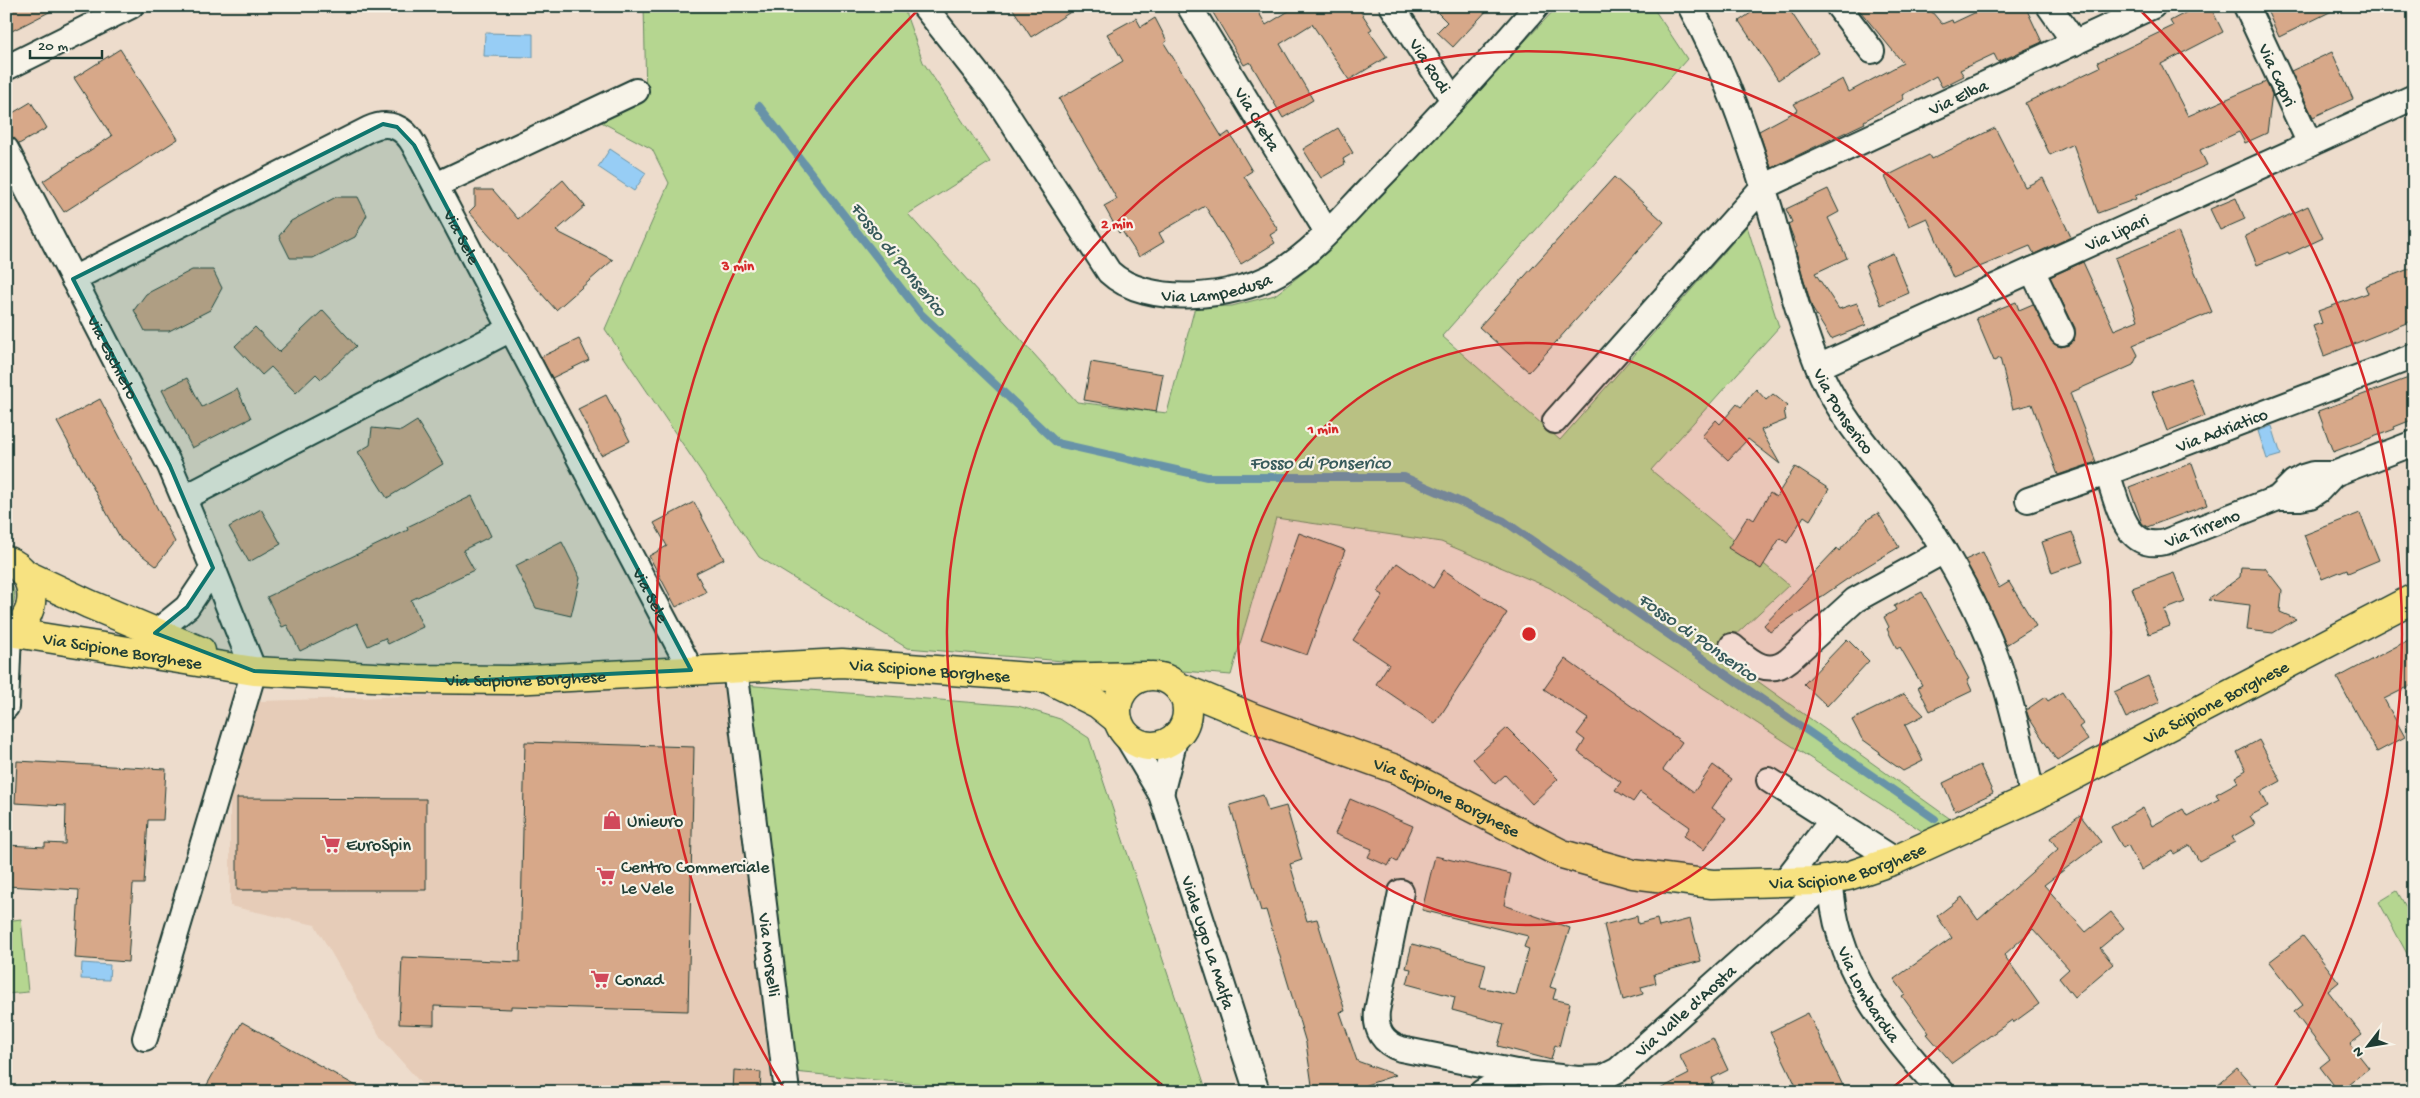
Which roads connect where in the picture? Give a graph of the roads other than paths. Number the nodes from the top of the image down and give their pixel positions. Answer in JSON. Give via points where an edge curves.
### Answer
{"nodes":[{"id":1,"x":131,"y":6,"type":"edge"},
{"id":2,"x":924,"y":6,"type":"edge"},
{"id":3,"x":1189,"y":6,"type":"edge"},
{"id":4,"x":1392,"y":6,"type":"edge"},
{"id":5,"x":1537,"y":6,"type":"edge"},
{"id":6,"x":1690,"y":6,"type":"edge"},
{"id":7,"x":1838,"y":6,"type":"edge"},
{"id":8,"x":2049,"y":6,"type":"edge"},
{"id":9,"x":2153,"y":6,"type":"edge"},
{"id":10,"x":2246,"y":6,"type":"edge"},
{"id":11,"x":2075,"y":43,"type":"junction"},
{"id":12,"x":1872,"y":51,"type":"dead end"},
{"id":13,"x":6,"y":68,"type":"edge"},
{"id":14,"x":636,"y":91,"type":"dead end"},
{"id":15,"x":2414,"y":97,"type":"edge"},
{"id":16,"x":1453,"y":100,"type":"junction"},
{"id":17,"x":2310,"y":144,"type":"junction"},
{"id":18,"x":6,"y":149,"type":"edge"},
{"id":19,"x":436,"y":185,"type":"junction"},
{"id":20,"x":1763,"y":187,"type":"junction"},
{"id":21,"x":1327,"y":232,"type":"junction"},
{"id":22,"x":2032,"y":270,"type":"junction"},
{"id":23,"x":73,"y":279,"type":"junction"},
{"id":24,"x":511,"y":328,"type":"junction"},
{"id":25,"x":2062,"y":334,"type":"dead end"},
{"id":26,"x":2414,"y":356,"type":"edge"},
{"id":27,"x":1818,"y":367,"type":"junction"},
{"id":28,"x":1555,"y":422,"type":"dead end"},
{"id":29,"x":2414,"y":443,"type":"edge"},
{"id":30,"x":2107,"y":473,"type":"junction"},
{"id":31,"x":184,"y":498,"type":"junction"},
{"id":32,"x":2028,"y":500,"type":"dead end"},
{"id":33,"x":1944,"y":551,"type":"junction"},
{"id":34,"x":16,"y":567,"type":"edge"},
{"id":35,"x":213,"y":568,"type":"junction"},
{"id":36,"x":2414,"y":598,"type":"edge"},
{"id":37,"x":8,"y":632,"type":"edge"},
{"id":38,"x":155,"y":633,"type":"junction"},
{"id":39,"x":1732,"y":646,"type":"dead end"},
{"id":40,"x":735,"y":668,"type":"junction"},
{"id":41,"x":691,"y":670,"type":"junction"},
{"id":42,"x":254,"y":671,"type":"junction"},
{"id":43,"x":1146,"y":676,"type":"junction"},
{"id":44,"x":1044,"y":678,"type":"junction"},
{"id":45,"x":1177,"y":686,"type":"junction"},
{"id":46,"x":6,"y":707,"type":"edge"},
{"id":47,"x":1254,"y":718,"type":"junction"},
{"id":48,"x":1122,"y":728,"type":"junction"},
{"id":49,"x":1180,"y":729,"type":"junction"},
{"id":50,"x":1769,"y":780,"type":"dead end"},
{"id":51,"x":1160,"y":794,"type":"junction"},
{"id":52,"x":2033,"y":797,"type":"junction"},
{"id":53,"x":1832,"y":820,"type":"junction"},
{"id":54,"x":1894,"y":860,"type":"junction"},
{"id":55,"x":1831,"y":880,"type":"junction"},
{"id":56,"x":1784,"y":882,"type":"junction"},
{"id":57,"x":1401,"y":892,"type":"dead end"},
{"id":58,"x":145,"y":1038,"type":"dead end"},
{"id":59,"x":1516,"y":1072,"type":"junction"},
{"id":60,"x":787,"y":1092,"type":"edge"},
{"id":61,"x":1257,"y":1092,"type":"edge"},
{"id":62,"x":1482,"y":1092,"type":"edge"},
{"id":63,"x":1942,"y":1092,"type":"edge"}],
"edges":[{"from":1,"to":13,"type":"street"},
{"from":2,"to":21,"type":"street","name":"Via Lampedusa","via":[[999,102],[1097,257],[1125,285],[1150,293],[1185,294],[1244,287],[1278,272],[1309,250]]},
{"from":3,"to":21,"type":"street","name":"Via Creta"},
{"from":4,"to":16,"type":"street","name":"Via Rodi"},
{"from":5,"to":16,"type":"street","name":"Via Lampedusa"},
{"from":6,"to":20,"type":"street","name":"Via Ponserico","via":[[1719,67]]},
{"from":7,"to":12,"type":"street"},
{"from":8,"to":11,"type":"street"},
{"from":9,"to":11,"type":"street","name":"Via Elba"},
{"from":10,"to":17,"type":"street","name":"Via Capri"},
{"from":11,"to":20,"type":"street","name":"Via Elba"},
{"from":14,"to":19,"type":"street"},
{"from":15,"to":17,"type":"street","name":"Via Lipari"},
{"from":16,"to":21,"type":"street","name":"Via Lampedusa"},
{"from":17,"to":22,"type":"street","name":"Via Lipari"},
{"from":18,"to":23,"type":"street","name":"Via Eschieto"},
{"from":19,"to":23,"type":"street","name":"Via Sele","via":[[403,131],[390,125],[376,126]]},
{"from":19,"to":24,"type":"street","name":"Via Sele"},
{"from":20,"to":27,"type":"street","name":"Via Ponserico"},
{"from":20,"to":28,"type":"street"},
{"from":22,"to":25,"type":"street"},
{"from":22,"to":27,"type":"street","name":"Via Lipari"},
{"from":23,"to":31,"type":"street","name":"Via Eschieto"},
{"from":24,"to":31,"type":"street"},
{"from":24,"to":41,"type":"street","name":"Via Sele"},
{"from":26,"to":30,"type":"street","name":"Via Adriatico"},
{"from":27,"to":33,"type":"street","name":"Via Ponserico","via":[[1846,419],[1911,501]]},
{"from":29,"to":30,"type":"street","name":"Via Tirreno","via":[[2334,474],[2310,496],[2278,498],[2165,542],[2150,544],[2130,533]]},
{"from":30,"to":32,"type":"street","name":"Via Adriatico"},
{"from":31,"to":35,"type":"street","name":"Via Eschieto"},
{"from":33,"to":39,"type":"street","via":[[1855,600],[1789,660],[1777,667],[1755,665]]},
{"from":33,"to":52,"type":"street","name":"Via Ponserico","via":[[1974,605],[1998,664]]},
{"from":34,"to":37,"type":"main road","via":[[33,595],[26,617]]},
{"from":34,"to":38,"type":"main road","name":"Via Scipione Borghese"},
{"from":35,"to":38,"type":"street","via":[[187,607]]},
{"from":35,"to":42,"type":"street","name":"Via Eschieto"},
{"from":36,"to":52,"type":"main road","name":"Via Scipione Borghese"},
{"from":37,"to":42,"type":"main road","name":"Via Scipione Borghese"},
{"from":37,"to":46,"type":"street"},
{"from":38,"to":42,"type":"main road","name":"Via Scipione Borghese"},
{"from":40,"to":41,"type":"main road","name":"Via Scipione Borghese"},
{"from":40,"to":44,"type":"main road","name":"Via Scipione Borghese","via":[[842,663]]},
{"from":40,"to":60,"type":"street","name":"Via Morselli"},
{"from":41,"to":42,"type":"main road","name":"Via Scipione Borghese","via":[[497,681]]},
{"from":42,"to":58,"type":"street"},
{"from":43,"to":44,"type":"main road","name":"Via Scipione Borghese"},
{"from":43,"to":45,"type":"main road","via":[[1162,678]]},
{"from":43,"to":48,"type":"main road","via":[[1126,688],[1117,709]]},
{"from":44,"to":48,"type":"main road","name":"Via Scipione Borghese","via":[[1083,695]]},
{"from":45,"to":47,"type":"main road","name":"Via Scipione Borghese"},
{"from":45,"to":49,"type":"main road","via":[[1187,707]]},
{"from":47,"to":49,"type":"main road","name":"Via Scipione Borghese"},
{"from":47,"to":56,"type":"main road","name":"Via Scipione Borghese","via":[[1398,770],[1562,854],[1633,874],[1712,884]]},
{"from":48,"to":49,"type":"main road","via":[[1136,743],[1156,747]]},
{"from":48,"to":51,"type":"street","name":"Viale Ugo La Malfa"},
{"from":49,"to":51,"type":"street"},
{"from":50,"to":53,"type":"street"},
{"from":51,"to":61,"type":"street","name":"Viale Ugo La Malfa"},
{"from":52,"to":54,"type":"main road","name":"Via Scipione Borghese"},
{"from":53,"to":54,"type":"street"},
{"from":53,"to":56,"type":"street"},
{"from":54,"to":55,"type":"main road","name":"Via Scipione Borghese"},
{"from":55,"to":56,"type":"main road","name":"Via Scipione Borghese"},
{"from":55,"to":59,"type":"street","name":"Via Valle d'Aosta","via":[[1618,1070],[1602,1078],[1584,1080]]},
{"from":55,"to":63,"type":"street","name":"Via Lombardia","via":[[1841,940],[1861,985],[1891,1031]]},
{"from":57,"to":59,"type":"street","name":"Via Valle d'Aosta","via":[[1377,1011],[1382,1036],[1389,1044],[1401,1049]]},
{"from":59,"to":62,"type":"street"}]}
